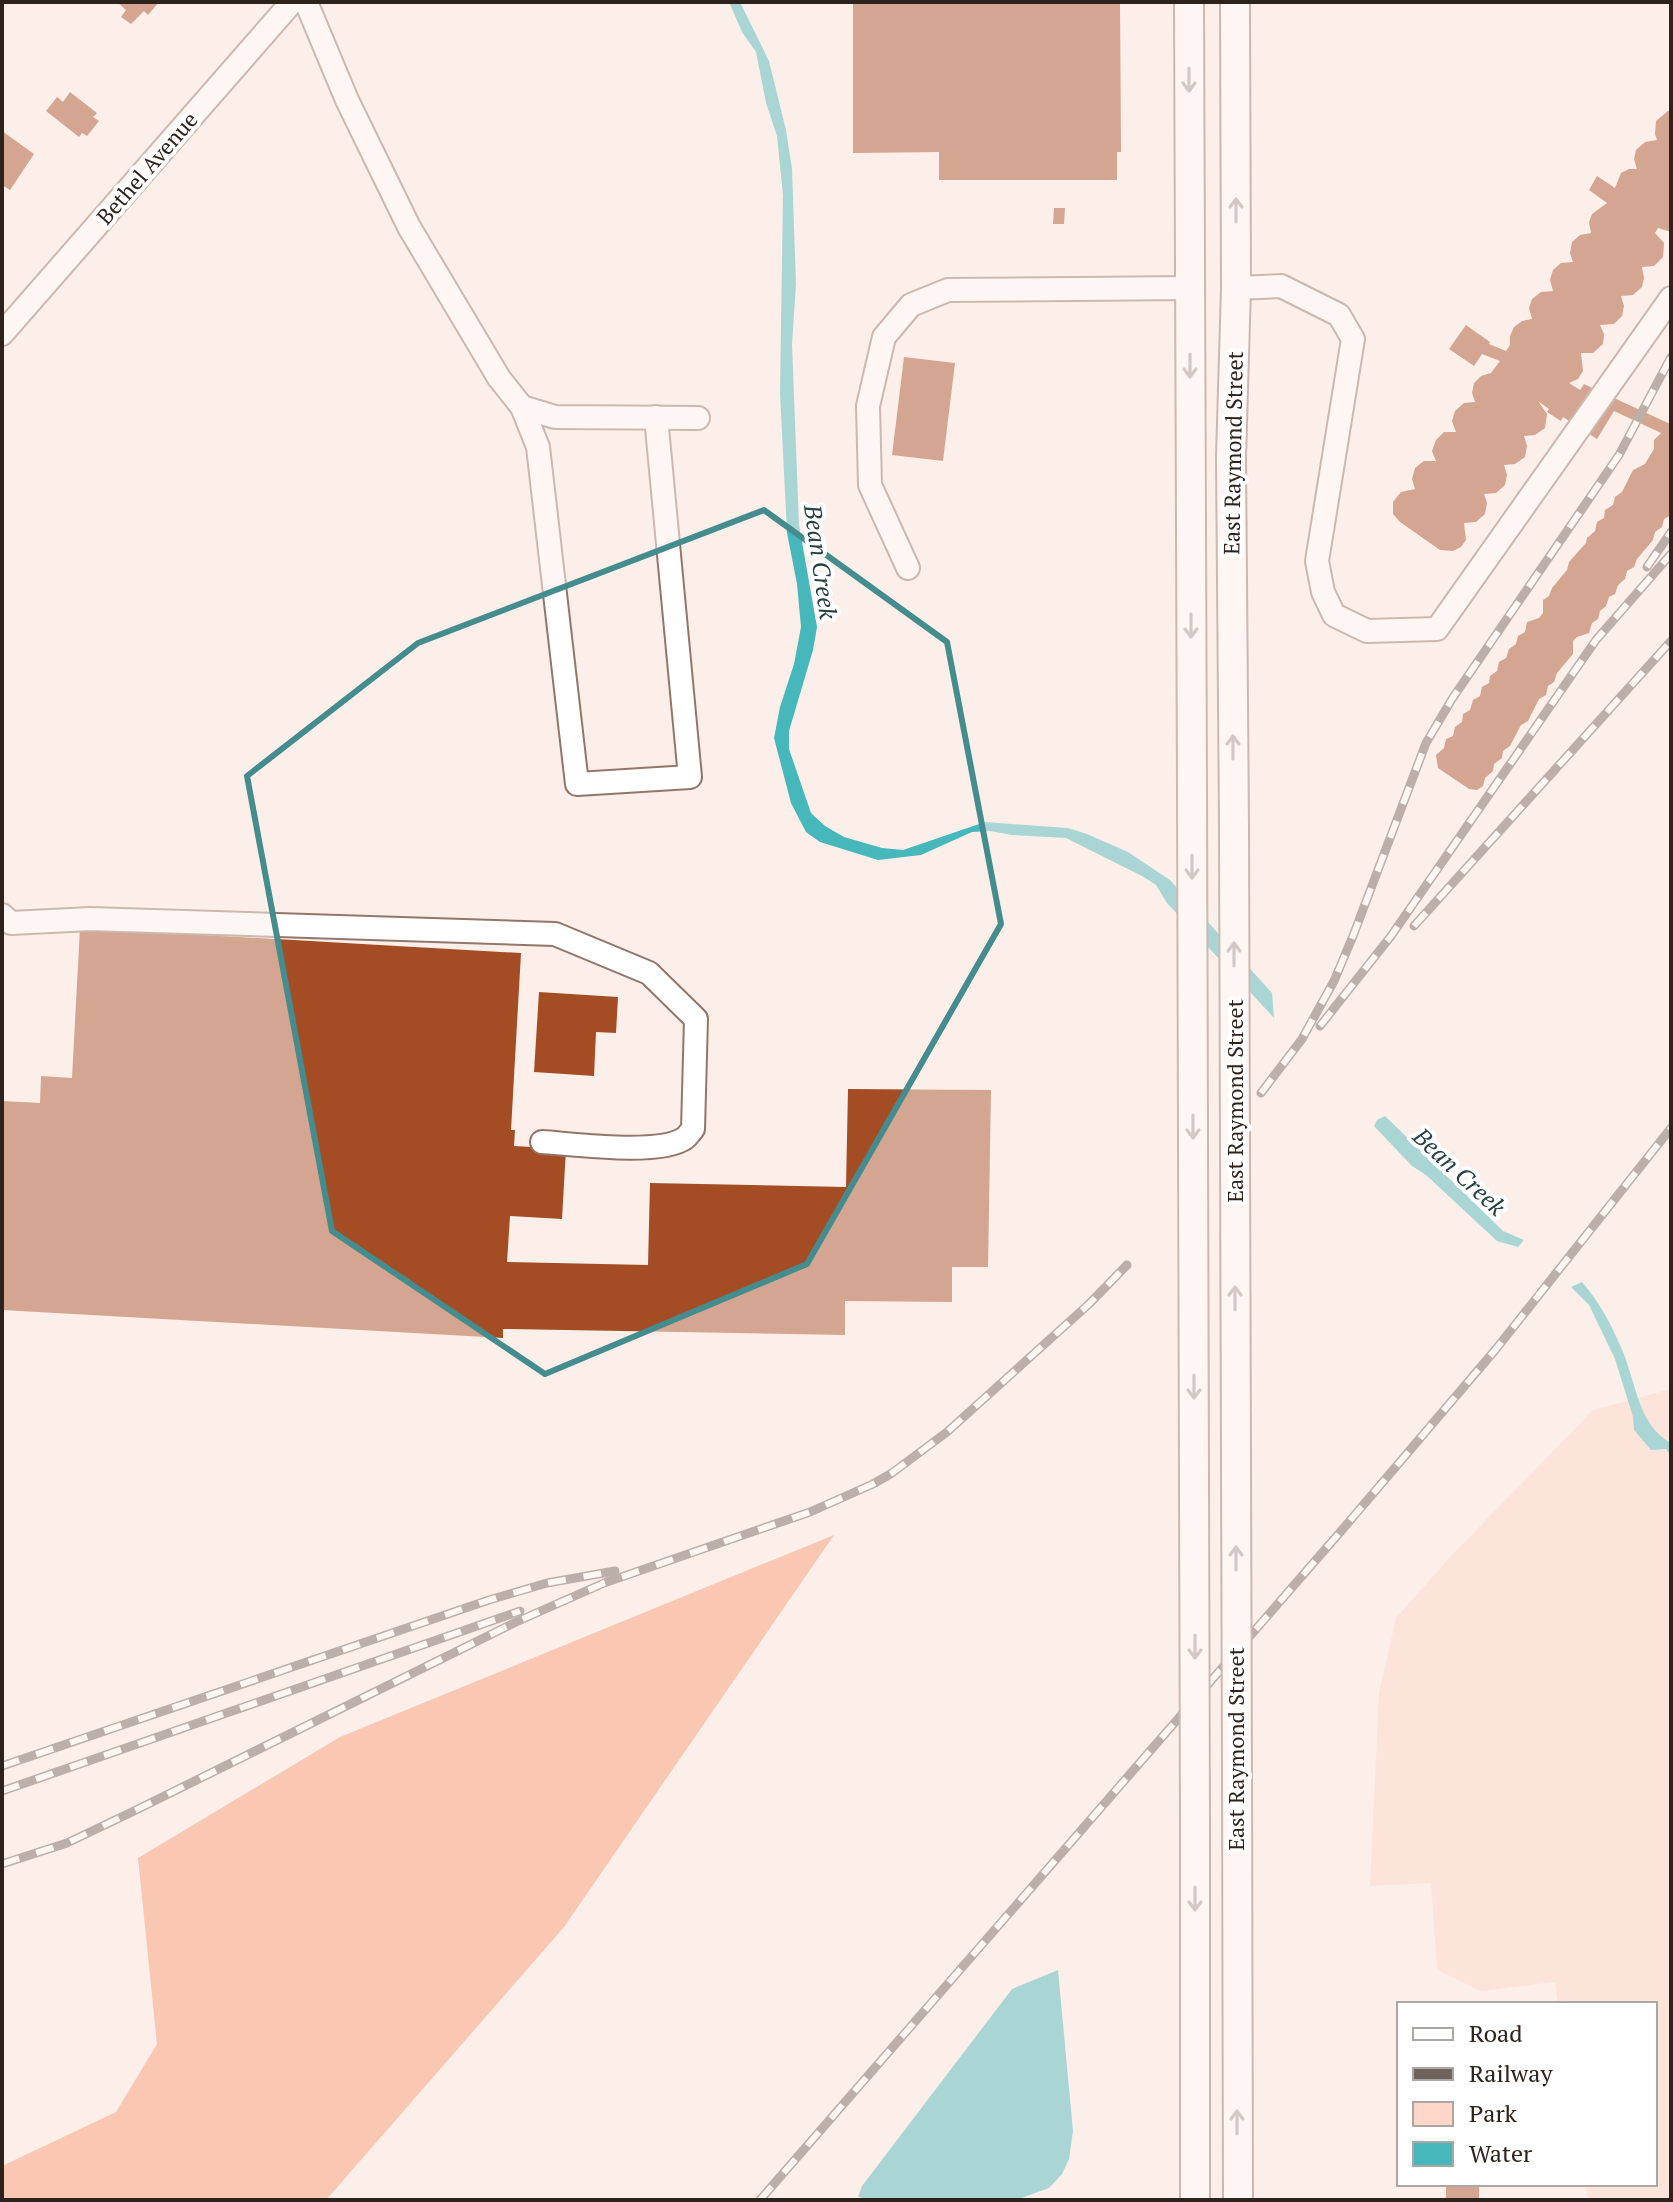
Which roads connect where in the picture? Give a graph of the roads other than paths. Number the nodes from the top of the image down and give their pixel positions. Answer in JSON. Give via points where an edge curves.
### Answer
{"nodes":[{"id":1,"x":292,"y":2,"type":"edge"},
{"id":2,"x":306,"y":2,"type":"edge"},
{"id":3,"x":1189,"y":2,"type":"edge"},
{"id":4,"x":1235,"y":2,"type":"edge"},
{"id":5,"x":1190,"y":288,"type":"junction"},
{"id":6,"x":1236,"y":288,"type":"junction"},
{"id":7,"x":1671,"y":298,"type":"edge"},
{"id":8,"x":2,"y":334,"type":"edge"},
{"id":9,"x":522,"y":407,"type":"junction"},
{"id":10,"x":656,"y":417,"type":"junction"},
{"id":11,"x":698,"y":418,"type":"dead end"},
{"id":12,"x":908,"y":568,"type":"dead end"},
{"id":13,"x":2,"y":915,"type":"edge"},
{"id":14,"x":542,"y":1142,"type":"dead end"},
{"id":15,"x":1195,"y":2200,"type":"edge"},
{"id":16,"x":1238,"y":2200,"type":"edge"}],
"edges":[{"from":1,"to":8,"type":"street","name":"Bethel Avenue"},
{"from":2,"to":9,"type":"street","via":[[409,227],[499,378]]},
{"from":3,"to":5,"type":"main road","name":"East Raymond Street","one_way":true},
{"from":6,"to":4,"type":"main road","name":"East Raymond Street","one_way":true},
{"from":5,"to":6,"type":"main road"},
{"from":5,"to":12,"type":"street","via":[[948,290],[911,305],[884,337],[868,406],[870,485]]},
{"from":5,"to":15,"type":"main road","name":"East Raymond Street","one_way":true,"bridge":true},
{"from":6,"to":7,"type":"street","via":[[1281,286],[1339,315],[1353,339],[1317,561],[1334,615],[1367,631],[1393,632],[1437,629]]},
{"from":16,"to":6,"type":"main road","name":"East Raymond Street","one_way":true,"bridge":true,"via":[[1231,457]]},
{"from":9,"to":10,"type":"street","via":[[555,417]]},
{"from":9,"to":10,"type":"street","via":[[538,447],[577,784],[690,777]]},
{"from":10,"to":11,"type":"street"},
{"from":13,"to":14,"type":"street","via":[[11,923],[90,919],[555,934],[649,973],[696,1019],[693,1129],[683,1140],[658,1145]]}]}
